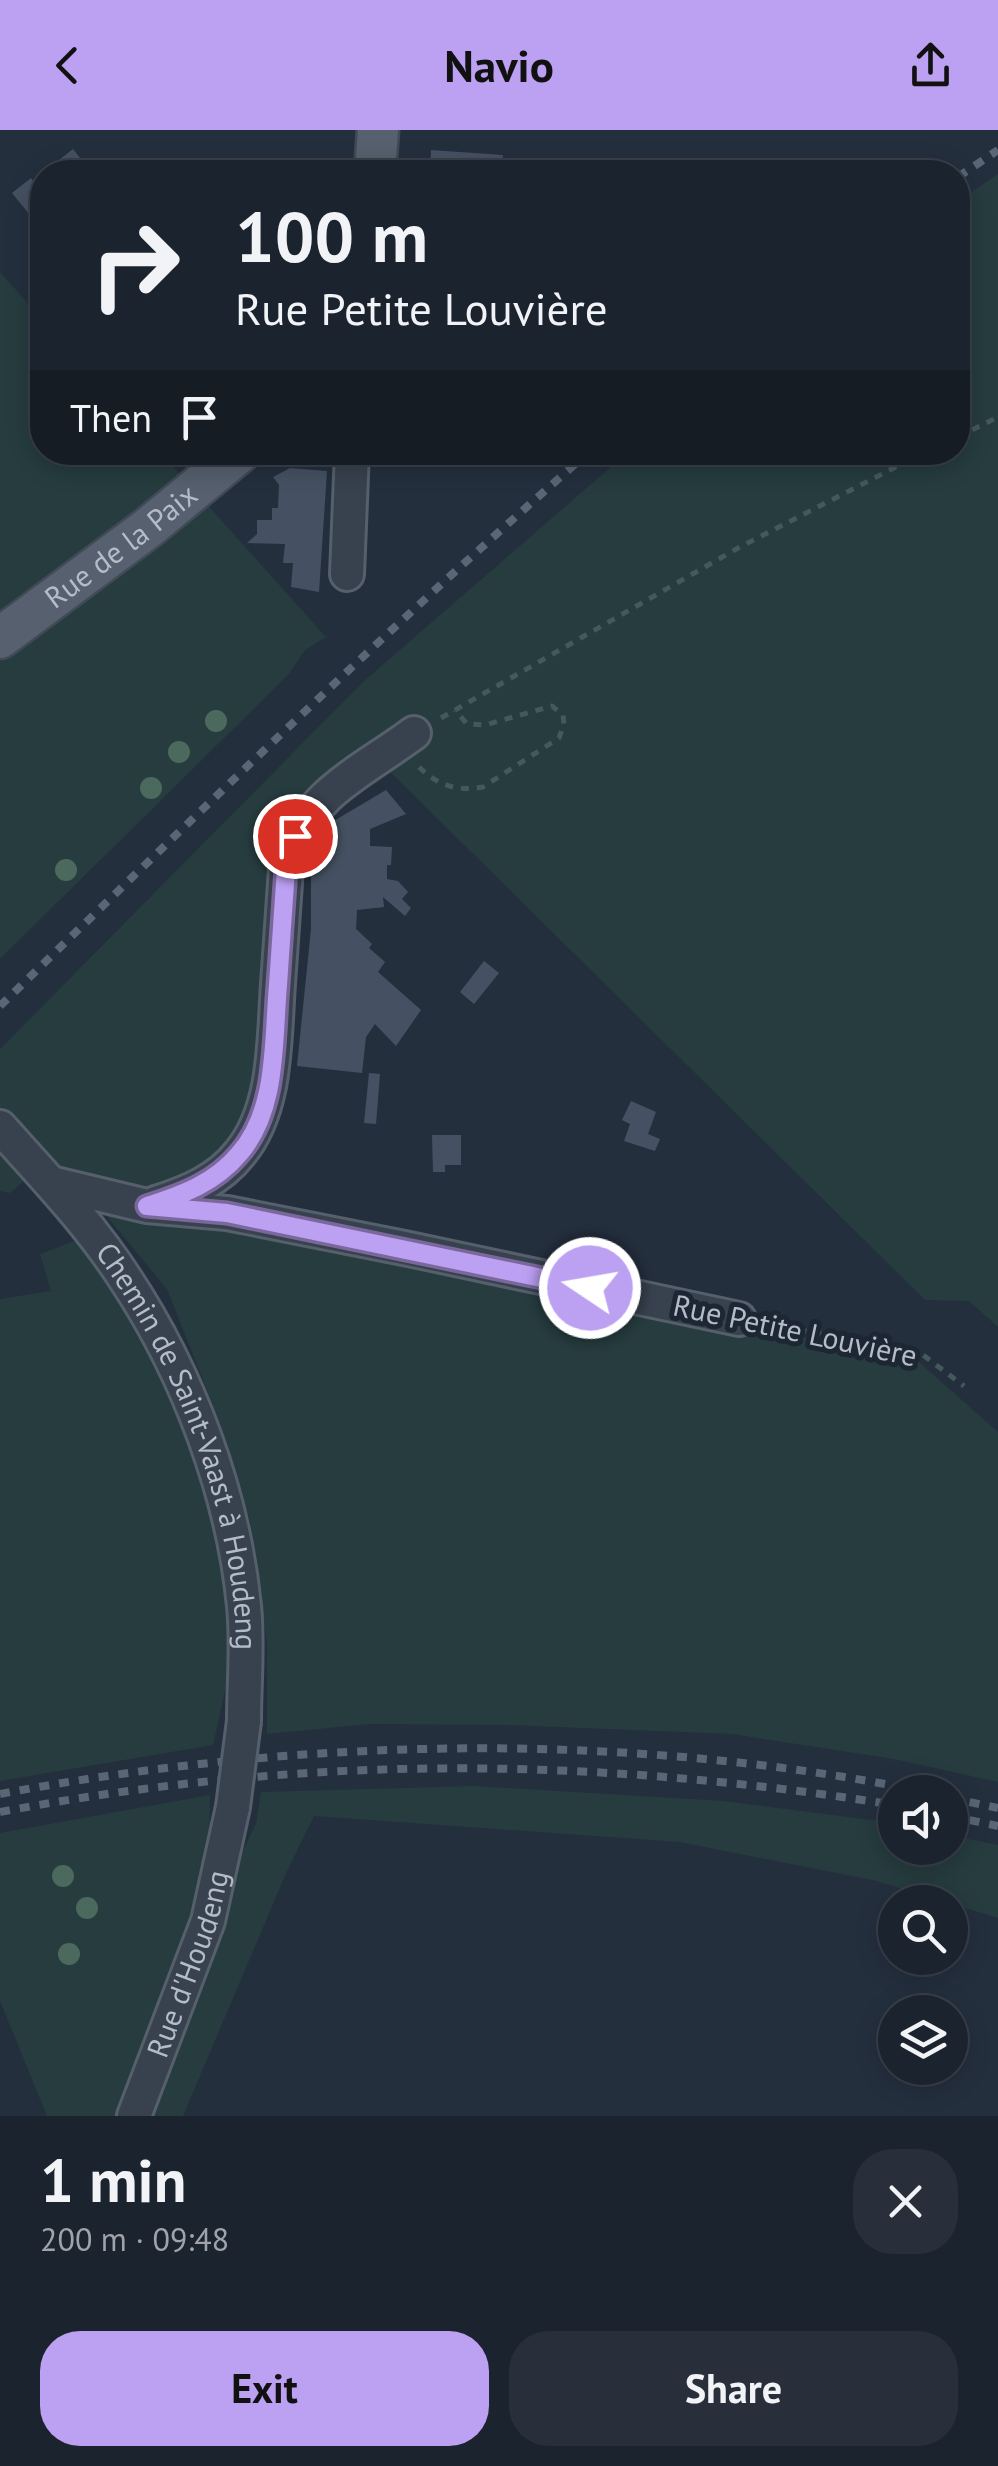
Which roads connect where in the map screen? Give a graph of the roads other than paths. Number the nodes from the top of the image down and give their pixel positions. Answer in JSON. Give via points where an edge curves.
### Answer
{"nodes":[{"id":1,"x":378,"y":130,"type":"edge"},
{"id":2,"x":376,"y":160,"type":"edge"},
{"id":3,"x":224,"y":465,"type":"edge"},
{"id":4,"x":351,"y":465,"type":"edge"},
{"id":5,"x":347,"y":574,"type":"dead end"},
{"id":6,"x":0,"y":638,"type":"edge"},
{"id":7,"x":415,"y":748,"type":"road end"},
{"id":8,"x":0,"y":1127,"type":"edge"},
{"id":9,"x":51,"y":1183,"type":"junction"},
{"id":10,"x":147,"y":1206,"type":"junction"},
{"id":11,"x":740,"y":1319,"type":"road end"},
{"id":12,"x":233,"y":1807,"type":"joint"},
{"id":13,"x":134,"y":2116,"type":"edge"}],
"edges":[{"from":1,"to":2,"type":"main road"},
{"from":3,"to":6,"type":"main road","name":"Rue de la Paix"},
{"from":4,"to":5,"type":"street"},
{"from":7,"to":10,"type":"street","via":[[326,794],[308,813],[287,854],[271,1076],[261,1116],[243,1151],[212,1180]]},
{"from":8,"to":9,"type":"street","name":"Chemin de Saint-Vaast à Houdeng"},
{"from":9,"to":10,"type":"street","name":"Rue Petite Louvière"},
{"from":9,"to":12,"type":"street","name":"Chemin de Saint-Vaast à Houdeng","bridge":true,"via":[[153,1324],[216,1472],[244,1606],[244,1720]]},
{"from":10,"to":11,"type":"street","name":"Rue Petite Louvière","via":[[227,1213]]},
{"from":12,"to":13,"type":"street","name":"Rue d'Houdeng","via":[[208,1921]]}]}
